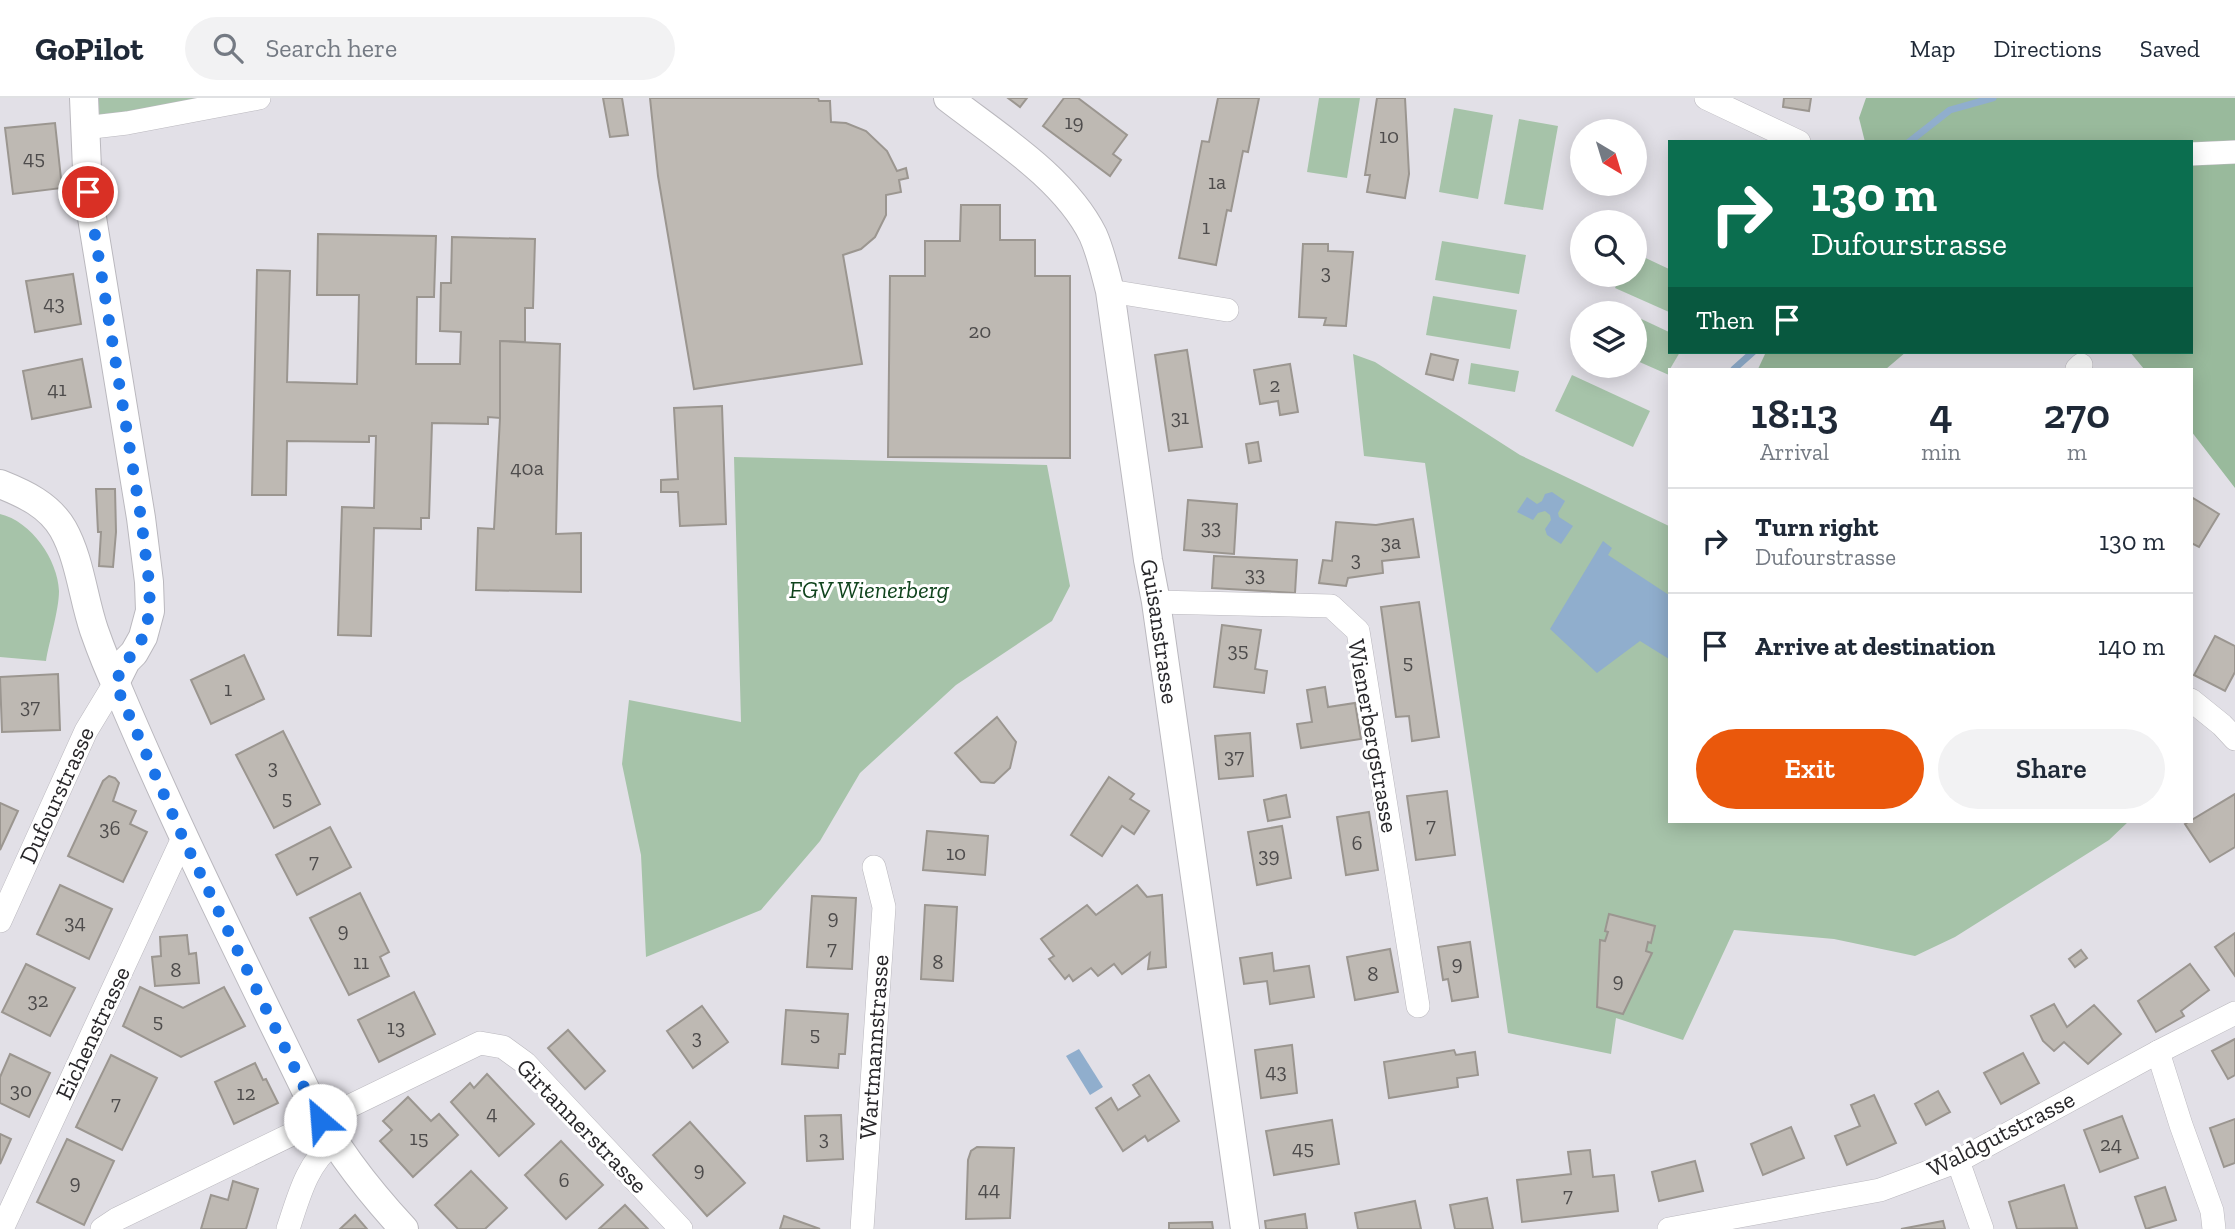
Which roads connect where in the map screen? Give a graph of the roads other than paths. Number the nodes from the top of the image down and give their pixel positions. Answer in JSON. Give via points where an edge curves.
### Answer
{"nodes":[{"id":1,"x":83,"y":98,"type":"edge"},
{"id":2,"x":259,"y":98,"type":"edge"},
{"id":3,"x":948,"y":98,"type":"edge"},
{"id":4,"x":1706,"y":98,"type":"edge"},
{"id":5,"x":84,"y":128,"type":"junction"},
{"id":6,"x":1794,"y":140,"type":"edge"},
{"id":7,"x":2235,"y":152,"type":"edge"},
{"id":8,"x":2193,"y":154,"type":"edge"},
{"id":9,"x":1110,"y":291,"type":"junction"},
{"id":10,"x":1227,"y":310,"type":"dead end"},
{"id":11,"x":0,"y":484,"type":"edge"},
{"id":12,"x":1156,"y":602,"type":"junction"},
{"id":13,"x":115,"y":683,"type":"junction"},
{"id":14,"x":2193,"y":702,"type":"edge"},
{"id":15,"x":2235,"y":739,"type":"edge"},
{"id":16,"x":183,"y":838,"type":"junction"},
{"id":17,"x":874,"y":867,"type":"dead end"},
{"id":18,"x":0,"y":921,"type":"edge"},
{"id":19,"x":1418,"y":1006,"type":"dead end"},
{"id":20,"x":2235,"y":1013,"type":"edge"},
{"id":21,"x":2158,"y":1052,"type":"junction"},
{"id":22,"x":327,"y":1131,"type":"junction"},
{"id":23,"x":1958,"y":1161,"type":"junction"},
{"id":24,"x":2,"y":1229,"type":"edge"},
{"id":25,"x":102,"y":1229,"type":"edge"},
{"id":26,"x":288,"y":1229,"type":"edge"},
{"id":27,"x":404,"y":1229,"type":"edge"},
{"id":28,"x":681,"y":1229,"type":"edge"},
{"id":29,"x":862,"y":1229,"type":"edge"},
{"id":30,"x":1245,"y":1229,"type":"edge"},
{"id":31,"x":1669,"y":1229,"type":"edge"},
{"id":32,"x":1982,"y":1229,"type":"edge"},
{"id":33,"x":2214,"y":1229,"type":"edge"}],
"edges":[{"from":1,"to":5,"type":"street","name":"Dufourstrasse"},
{"from":2,"to":5,"type":"street"},
{"from":3,"to":9,"type":"street","name":"Guisanstrasse","via":[[1068,196],[1093,235]]},
{"from":4,"to":6,"type":"street"},
{"from":5,"to":13,"type":"street","name":"Dufourstrasse","via":[[88,192],[149,582],[150,611],[143,637]]},
{"from":7,"to":8,"type":"street"},
{"from":9,"to":10,"type":"street"},
{"from":9,"to":12,"type":"street","name":"Guisanstrasse"},
{"from":11,"to":13,"type":"street","via":[[33,499],[62,529]]},
{"from":12,"to":19,"type":"street","name":"Wienerbergstrasse","via":[[1331,606],[1358,631]]},
{"from":12,"to":30,"type":"street","name":"Guisanstrasse"},
{"from":13,"to":16,"type":"street"},
{"from":13,"to":18,"type":"street","name":"Dufourstrasse","via":[[86,731]]},
{"from":14,"to":15,"type":"street"},
{"from":16,"to":22,"type":"street"},
{"from":16,"to":24,"type":"street","name":"Eichenstrasse"},
{"from":17,"to":29,"type":"street","name":"Wartmannstrasse","via":[[884,906]]},
{"from":20,"to":21,"type":"street","name":"Waldgutstrasse"},
{"from":21,"to":23,"type":"street","name":"Waldgutstrasse"},
{"from":21,"to":33,"type":"street","via":[[2212,1211]]},
{"from":22,"to":25,"type":"street","name":"Girtannerstrasse"},
{"from":22,"to":26,"type":"street"},
{"from":22,"to":27,"type":"street"},
{"from":22,"to":28,"type":"street","name":"Girtannerstrasse","via":[[384,1092],[481,1044],[503,1047],[525,1063]]},
{"from":23,"to":31,"type":"street","name":"Waldgutstrasse","via":[[1881,1190]]},
{"from":23,"to":32,"type":"street"}]}
